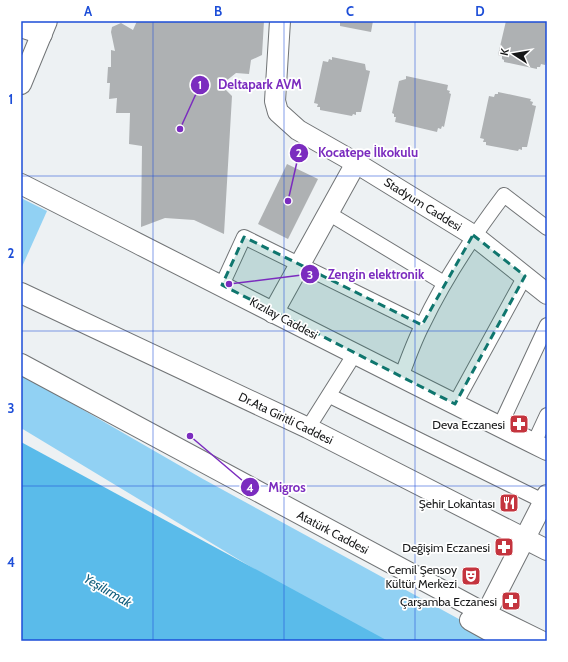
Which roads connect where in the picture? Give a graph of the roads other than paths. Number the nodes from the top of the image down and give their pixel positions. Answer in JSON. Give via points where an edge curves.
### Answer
{"nodes":[{"id":1,"x":280,"y":21,"type":"edge"},
{"id":2,"x":21,"y":27,"type":"edge"},
{"id":3,"x":36,"y":39,"type":"edge"},
{"id":4,"x":21,"y":84,"type":"edge"},
{"id":5,"x":356,"y":163,"type":"junction"},
{"id":6,"x":21,"y":184,"type":"edge"},
{"id":7,"x":328,"y":213,"type":"junction"},
{"id":8,"x":547,"y":228,"type":"edge"},
{"id":9,"x":473,"y":235,"type":"junction"},
{"id":10,"x":299,"y":265,"type":"junction"},
{"id":11,"x":525,"y":276,"type":"junction"},
{"id":12,"x":444,"y":283,"type":"junction"},
{"id":13,"x":222,"y":286,"type":"junction"},
{"id":14,"x":21,"y":293,"type":"edge"},
{"id":15,"x":547,"y":294,"type":"edge"},
{"id":16,"x":273,"y":313,"type":"junction"},
{"id":17,"x":422,"y":325,"type":"junction"},
{"id":18,"x":547,"y":325,"type":"edge"},
{"id":19,"x":354,"y":355,"type":"junction"},
{"id":20,"x":21,"y":364,"type":"edge"},
{"id":21,"x":401,"y":377,"type":"junction"},
{"id":22,"x":21,"y":378,"type":"edge"},
{"id":23,"x":330,"y":396,"type":"junction"},
{"id":24,"x":455,"y":404,"type":"junction"},
{"id":25,"x":547,"y":415,"type":"edge"},
{"id":26,"x":500,"y":426,"type":"junction"},
{"id":27,"x":308,"y":428,"type":"junction"},
{"id":28,"x":540,"y":447,"type":"edge"},
{"id":29,"x":545,"y":498,"type":"edge"},
{"id":30,"x":525,"y":538,"type":"junction"},
{"id":31,"x":547,"y":550,"type":"edge"},
{"id":32,"x":481,"y":627,"type":"edge"},
{"id":33,"x":508,"y":641,"type":"edge"},
{"id":34,"x":541,"y":641,"type":"edge"}],
"edges":[{"from":1,"to":5,"type":"street","name":"Stadyum Caddesi","via":[[275,101],[278,112],[298,130]]},
{"from":2,"to":3,"type":"street"},
{"from":3,"to":4,"type":"street"},
{"from":5,"to":7,"type":"street"},
{"from":5,"to":9,"type":"street","name":"Stadyum Caddesi"},
{"from":6,"to":13,"type":"street","name":"Kızılay Caddesi"},
{"from":7,"to":10,"type":"street"},
{"from":7,"to":12,"type":"street"},
{"from":8,"to":9,"type":"street","via":[[504,195]]},
{"from":9,"to":11,"type":"street","name":"Stadyum Caddesi"},
{"from":9,"to":12,"type":"street"},
{"from":10,"to":13,"type":"street","via":[[244,237]]},
{"from":10,"to":16,"type":"street"},
{"from":10,"to":17,"type":"street"},
{"from":11,"to":15,"type":"street","name":"Stadyum Caddesi"},
{"from":11,"to":24,"type":"street"},
{"from":12,"to":17,"type":"street"},
{"from":13,"to":16,"type":"street","name":"Kızılay Caddesi"},
{"from":14,"to":27,"type":"street","name":"Dr.Ata Giritli Caddesi"},
{"from":16,"to":19,"type":"street","name":"Kızılay Caddesi"},
{"from":17,"to":21,"type":"street"},
{"from":18,"to":26,"type":"street"},
{"from":19,"to":21,"type":"street","name":"Kızılay Caddesi"},
{"from":19,"to":23,"type":"street"},
{"from":20,"to":32,"type":"street","name":"Atatürk Caddesi"},
{"from":21,"to":24,"type":"street","name":"Kızılay Caddesi"},
{"from":22,"to":32,"type":"street","name":"Atatürk Caddesi"},
{"from":23,"to":27,"type":"street"},
{"from":23,"to":29,"type":"street"},
{"from":24,"to":26,"type":"street","name":"Kızılay Caddesi"},
{"from":25,"to":28,"type":"street"},
{"from":26,"to":28,"type":"street","name":"Kızılay Caddesi"},
{"from":27,"to":30,"type":"street","name":"Dr.Ata Giritli Caddesi"},
{"from":29,"to":30,"type":"street"},
{"from":30,"to":31,"type":"street","name":"Dr.Ata Giritli Caddesi"},
{"from":30,"to":32,"type":"street"},
{"from":32,"to":33,"type":"street","name":"Atatürk Caddesi"},
{"from":32,"to":34,"type":"street","name":"Atatürk Caddesi"}]}
